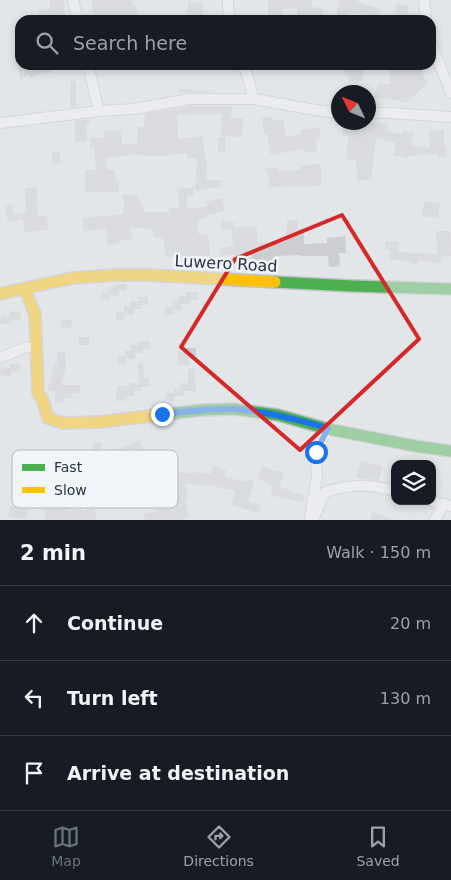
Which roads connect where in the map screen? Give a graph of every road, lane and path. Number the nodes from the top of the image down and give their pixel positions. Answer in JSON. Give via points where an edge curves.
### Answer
{"nodes":[{"id":1,"x":73,"y":0,"type":"edge"},
{"id":2,"x":228,"y":0,"type":"edge"},
{"id":3,"x":424,"y":0,"type":"edge"},
{"id":4,"x":77,"y":15,"type":"edge"},
{"id":5,"x":230,"y":15,"type":"edge"},
{"id":6,"x":426,"y":15,"type":"edge"},
{"id":7,"x":436,"y":56,"type":"edge"},
{"id":8,"x":89,"y":70,"type":"edge"},
{"id":9,"x":245,"y":70,"type":"edge"},
{"id":10,"x":451,"y":93,"type":"edge"},
{"id":11,"x":254,"y":99,"type":"junction"},
{"id":12,"x":99,"y":111,"type":"junction"},
{"id":13,"x":331,"y":112,"type":"edge"},
{"id":14,"x":376,"y":113,"type":"edge"},
{"id":15,"x":451,"y":117,"type":"edge"},
{"id":16,"x":0,"y":123,"type":"edge"},
{"id":17,"x":451,"y":289,"type":"edge"},
{"id":18,"x":24,"y":290,"type":"junction"},
{"id":19,"x":0,"y":294,"type":"edge"},
{"id":20,"x":36,"y":347,"type":"junction"},
{"id":21,"x":0,"y":358,"type":"edge"},
{"id":22,"x":328,"y":428,"type":"junction"},
{"id":23,"x":451,"y":451,"type":"edge"},
{"id":24,"x":391,"y":490,"type":"edge"},
{"id":25,"x":447,"y":505,"type":"edge"},
{"id":26,"x":311,"y":520,"type":"edge"},
{"id":27,"x":435,"y":520,"type":"edge"}],
"edges":[{"from":1,"to":4,"type":"street"},
{"from":2,"to":5,"type":"street"},
{"from":3,"to":6,"type":"street"},
{"from":7,"to":10,"type":"street"},
{"from":8,"to":12,"type":"street"},
{"from":9,"to":11,"type":"street"},
{"from":11,"to":12,"type":"street","via":[[190,99],[134,109]]},
{"from":11,"to":13,"type":"street"},
{"from":12,"to":16,"type":"street"},
{"from":14,"to":15,"type":"street"},
{"from":17,"to":18,"type":"street","name":"Luwero Road","via":[[116,275],[72,278]]},
{"from":18,"to":19,"type":"street","name":"Luwero Road"},
{"from":18,"to":20,"type":"street","via":[[35,314]]},
{"from":20,"to":21,"type":"street","via":[[26,347]]},
{"from":20,"to":22,"type":"street","via":[[38,393],[48,418],[63,423],[234,409],[278,415]]},
{"from":22,"to":23,"type":"street"},
{"from":22,"to":26,"type":"street","via":[[316,452],[317,476]]},
{"from":24,"to":26,"type":"street","via":[[357,486],[325,492]]},
{"from":25,"to":27,"type":"street"}]}
